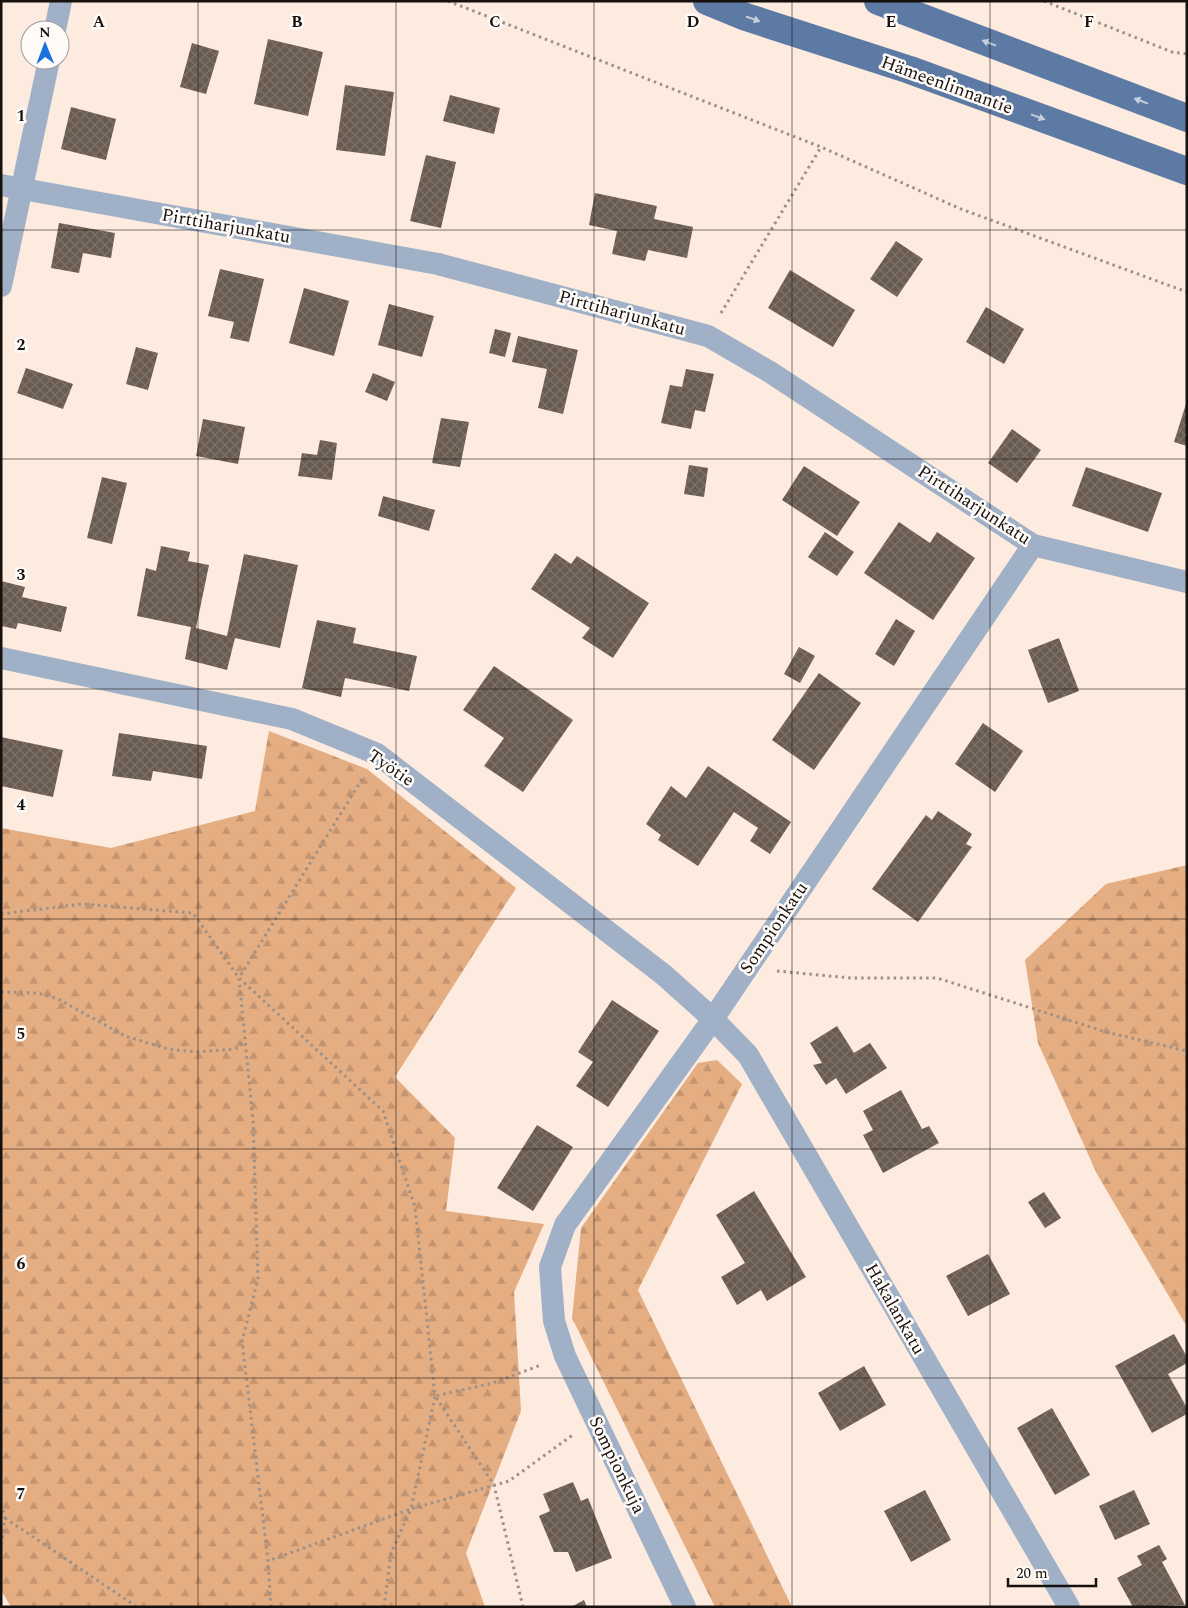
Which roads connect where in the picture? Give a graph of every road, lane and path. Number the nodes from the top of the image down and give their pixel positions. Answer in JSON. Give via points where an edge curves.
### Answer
{"nodes":[{"id":1,"x":61,"y":1,"type":"edge"},
{"id":2,"x":448,"y":1,"type":"edge"},
{"id":3,"x":707,"y":1,"type":"edge"},
{"id":4,"x":878,"y":1,"type":"edge"},
{"id":5,"x":1044,"y":1,"type":"edge"},
{"id":6,"x":57,"y":20,"type":"edge"},
{"id":7,"x":1187,"y":54,"type":"edge"},
{"id":8,"x":46,"y":70,"type":"edge"},
{"id":9,"x":1187,"y":118,"type":"edge"},
{"id":10,"x":821,"y":147,"type":"junction"},
{"id":11,"x":1187,"y":171,"type":"edge"},
{"id":12,"x":12,"y":188,"type":"edge"},
{"id":13,"x":1,"y":286,"type":"edge"},
{"id":14,"x":1187,"y":292,"type":"edge"},
{"id":15,"x":708,"y":336,"type":"junction"},
{"id":16,"x":1032,"y":545,"type":"junction"},
{"id":17,"x":1187,"y":582,"type":"edge"},
{"id":18,"x":1,"y":658,"type":"edge"},
{"id":19,"x":377,"y":754,"type":"junction"},
{"id":20,"x":1,"y":914,"type":"edge"},
{"id":21,"x":746,"y":969,"type":"junction"},
{"id":22,"x":239,"y":978,"type":"junction"},
{"id":23,"x":1,"y":992,"type":"edge"},
{"id":24,"x":713,"y":1019,"type":"junction"},
{"id":25,"x":245,"y":1041,"type":"junction"},
{"id":26,"x":1187,"y":1052,"type":"edge"},
{"id":27,"x":554,"y":1321,"type":"joint"},
{"id":28,"x":565,"y":1356,"type":"junction"},
{"id":29,"x":435,"y":1396,"type":"junction"},
{"id":30,"x":595,"y":1419,"type":"junction"},
{"id":31,"x":494,"y":1485,"type":"junction"},
{"id":32,"x":1,"y":1504,"type":"edge"},
{"id":33,"x":411,"y":1509,"type":"junction"},
{"id":34,"x":5,"y":1518,"type":"junction"},
{"id":35,"x":1,"y":1548,"type":"edge"},
{"id":36,"x":268,"y":1561,"type":"junction"},
{"id":37,"x":137,"y":1607,"type":"edge"},
{"id":38,"x":271,"y":1607,"type":"edge"},
{"id":39,"x":384,"y":1607,"type":"edge"},
{"id":40,"x":523,"y":1607,"type":"edge"},
{"id":41,"x":685,"y":1607,"type":"edge"},
{"id":42,"x":1069,"y":1607,"type":"edge"}],
"edges":[{"from":1,"to":6,"type":"street"},
{"from":2,"to":10,"type":"path"},
{"from":3,"to":11,"type":"main road","name":"Hämeenlinnantie","one_way":true,"via":[[746,17],[910,70]]},
{"from":9,"to":4,"type":"main road","one_way":true},
{"from":5,"to":7,"type":"path","via":[[1172,52]]},
{"from":8,"to":12,"type":"street"},
{"from":10,"to":14,"type":"path","via":[[961,209]]},
{"from":10,"to":15,"type":"path"},
{"from":12,"to":13,"type":"street"},
{"from":12,"to":15,"type":"street","name":"Pirttiharjunkatu","via":[[438,264]]},
{"from":15,"to":16,"type":"street","name":"Pirttiharjunkatu","via":[[770,372]]},
{"from":16,"to":17,"type":"street","name":"Pirttiharjunkatu"},
{"from":16,"to":21,"type":"street","name":"Sompionkatu"},
{"from":18,"to":19,"type":"street","name":"Työtie","via":[[292,719]]},
{"from":19,"to":22,"type":"path"},
{"from":19,"to":24,"type":"street","name":"Työtie","via":[[664,974]]},
{"from":20,"to":22,"type":"path","via":[[82,904],[193,913]]},
{"from":21,"to":24,"type":"street","name":"Sompionkatu"},
{"from":21,"to":26,"type":"path","via":[[851,978],[937,978],[1106,1032]]},
{"from":22,"to":25,"type":"path"},
{"from":22,"to":29,"type":"path","via":[[383,1111],[415,1207]]},
{"from":23,"to":25,"type":"path","via":[[38,993],[58,999],[125,1036],[168,1049],[196,1052],[235,1049]]},
{"from":24,"to":27,"type":"street","name":"Sompionkatu","via":[[565,1225],[550,1267]]},
{"from":24,"to":42,"type":"street","name":"Hakalankatu","via":[[748,1055]]},
{"from":25,"to":36,"type":"path","via":[[253,1121],[258,1278],[242,1341]]},
{"from":27,"to":28,"type":"street","name":"Sompionkuja"},
{"from":28,"to":29,"type":"path","via":[[493,1383]]},
{"from":28,"to":30,"type":"street","name":"Sompionkuja"},
{"from":29,"to":31,"type":"path"},
{"from":29,"to":33,"type":"path"},
{"from":30,"to":31,"type":"path","via":[[509,1481]]},
{"from":30,"to":41,"type":"street","name":"Sompionkuja"},
{"from":31,"to":33,"type":"path"},
{"from":31,"to":40,"type":"path"},
{"from":32,"to":34,"type":"path"},
{"from":33,"to":36,"type":"path"},
{"from":33,"to":39,"type":"path","via":[[392,1553]]},
{"from":34,"to":35,"type":"path"},
{"from":34,"to":37,"type":"path"},
{"from":36,"to":38,"type":"path"}]}
